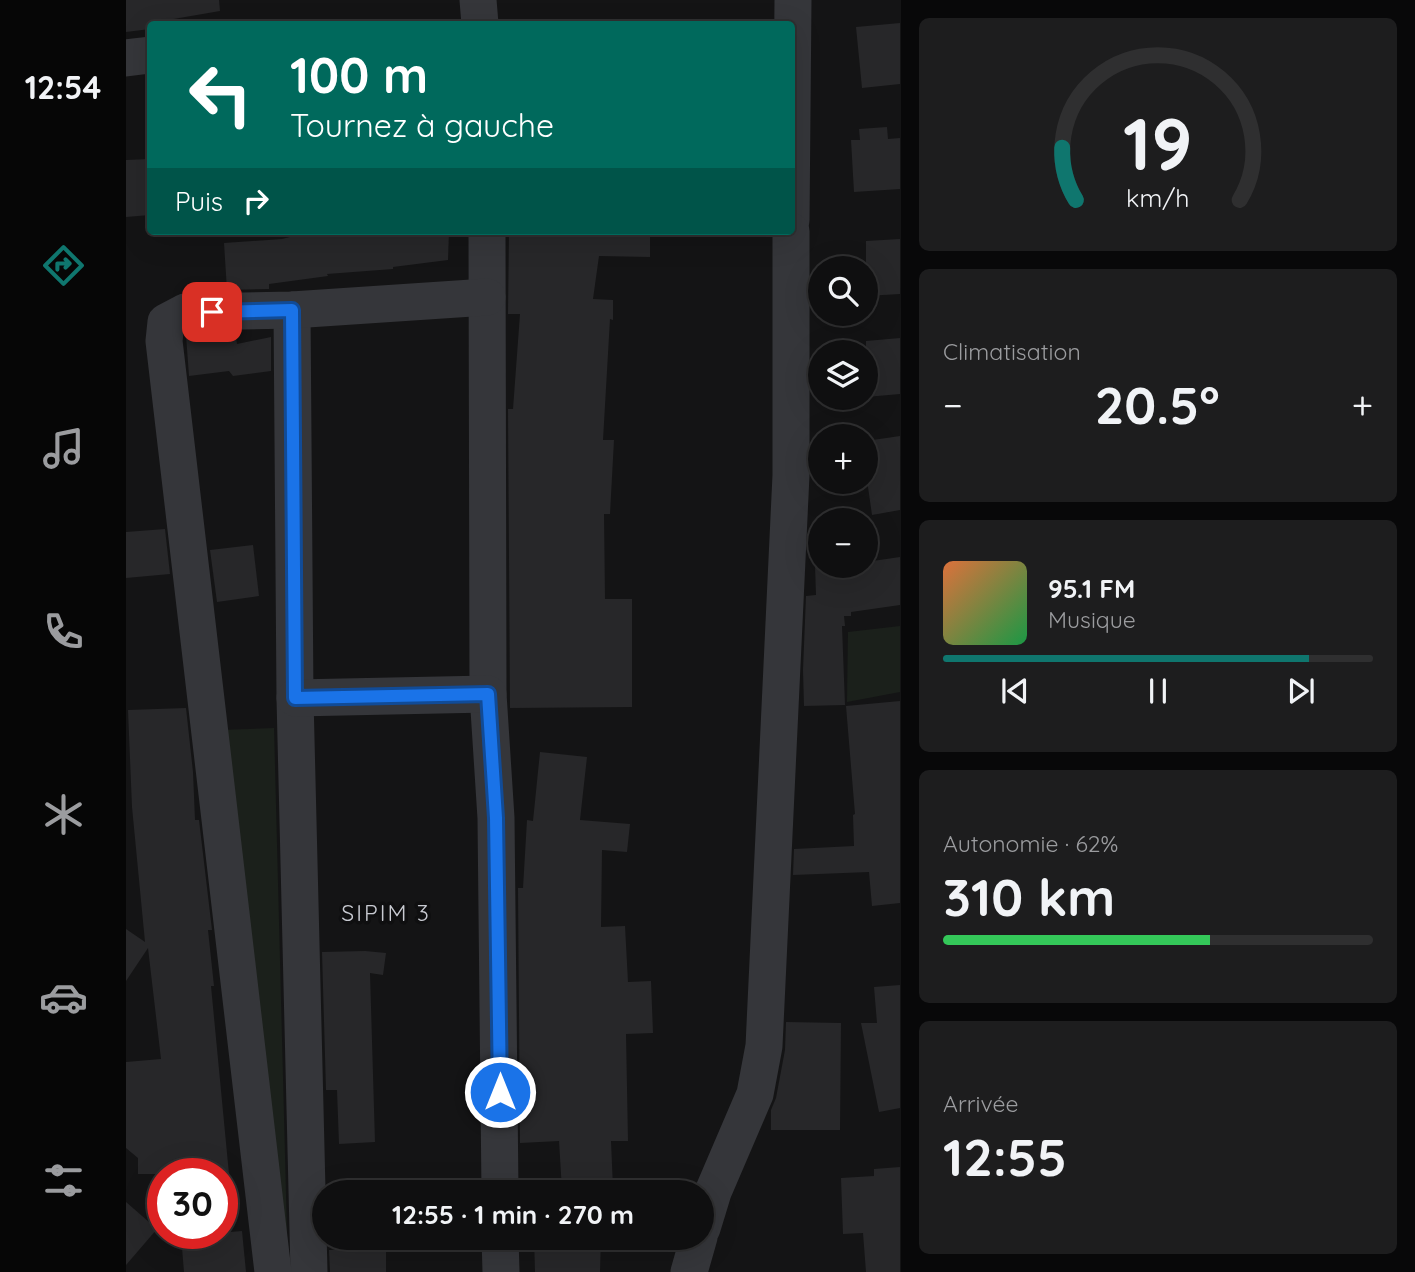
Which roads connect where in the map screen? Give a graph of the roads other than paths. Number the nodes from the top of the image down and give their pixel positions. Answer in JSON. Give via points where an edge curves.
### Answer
{"nodes":[{"id":1,"x":478,"y":0,"type":"edge"},
{"id":2,"x":793,"y":0,"type":"edge"},
{"id":3,"x":480,"y":21,"type":"edge"},
{"id":4,"x":793,"y":21,"type":"edge"},
{"id":5,"x":147,"y":55,"type":"edge"},
{"id":6,"x":126,"y":58,"type":"edge"},
{"id":7,"x":486,"y":235,"type":"edge"},
{"id":8,"x":791,"y":235,"type":"edge"},
{"id":9,"x":488,"y":298,"type":"junction"},
{"id":10,"x":292,"y":310,"type":"junction"},
{"id":11,"x":488,"y":694,"type":"junction"},
{"id":12,"x":295,"y":698,"type":"junction"},
{"id":13,"x":500,"y":1180,"type":"edge"},
{"id":14,"x":714,"y":1190,"type":"edge"},
{"id":15,"x":500,"y":1250,"type":"edge"},
{"id":16,"x":696,"y":1250,"type":"edge"},
{"id":17,"x":273,"y":1272,"type":"edge"},
{"id":18,"x":309,"y":1272,"type":"edge"},
{"id":19,"x":501,"y":1272,"type":"edge"},
{"id":20,"x":690,"y":1272,"type":"edge"}],
"edges":[{"from":1,"to":3,"type":"street"},
{"from":2,"to":4,"type":"street"},
{"from":5,"to":6,"type":"street"},
{"from":7,"to":9,"type":"street"},
{"from":8,"to":14,"type":"street","via":[[791,475],[764,1046],[755,1094]]},
{"from":9,"to":10,"type":"street"},
{"from":9,"to":11,"type":"street"},
{"from":10,"to":12,"type":"street"},
{"from":10,"to":17,"type":"street","via":[[185,313],[166,322],[164,341]]},
{"from":11,"to":12,"type":"street"},
{"from":11,"to":13,"type":"street","via":[[496,831]]},
{"from":12,"to":18,"type":"street"},
{"from":15,"to":19,"type":"street"},
{"from":16,"to":20,"type":"street"}]}
